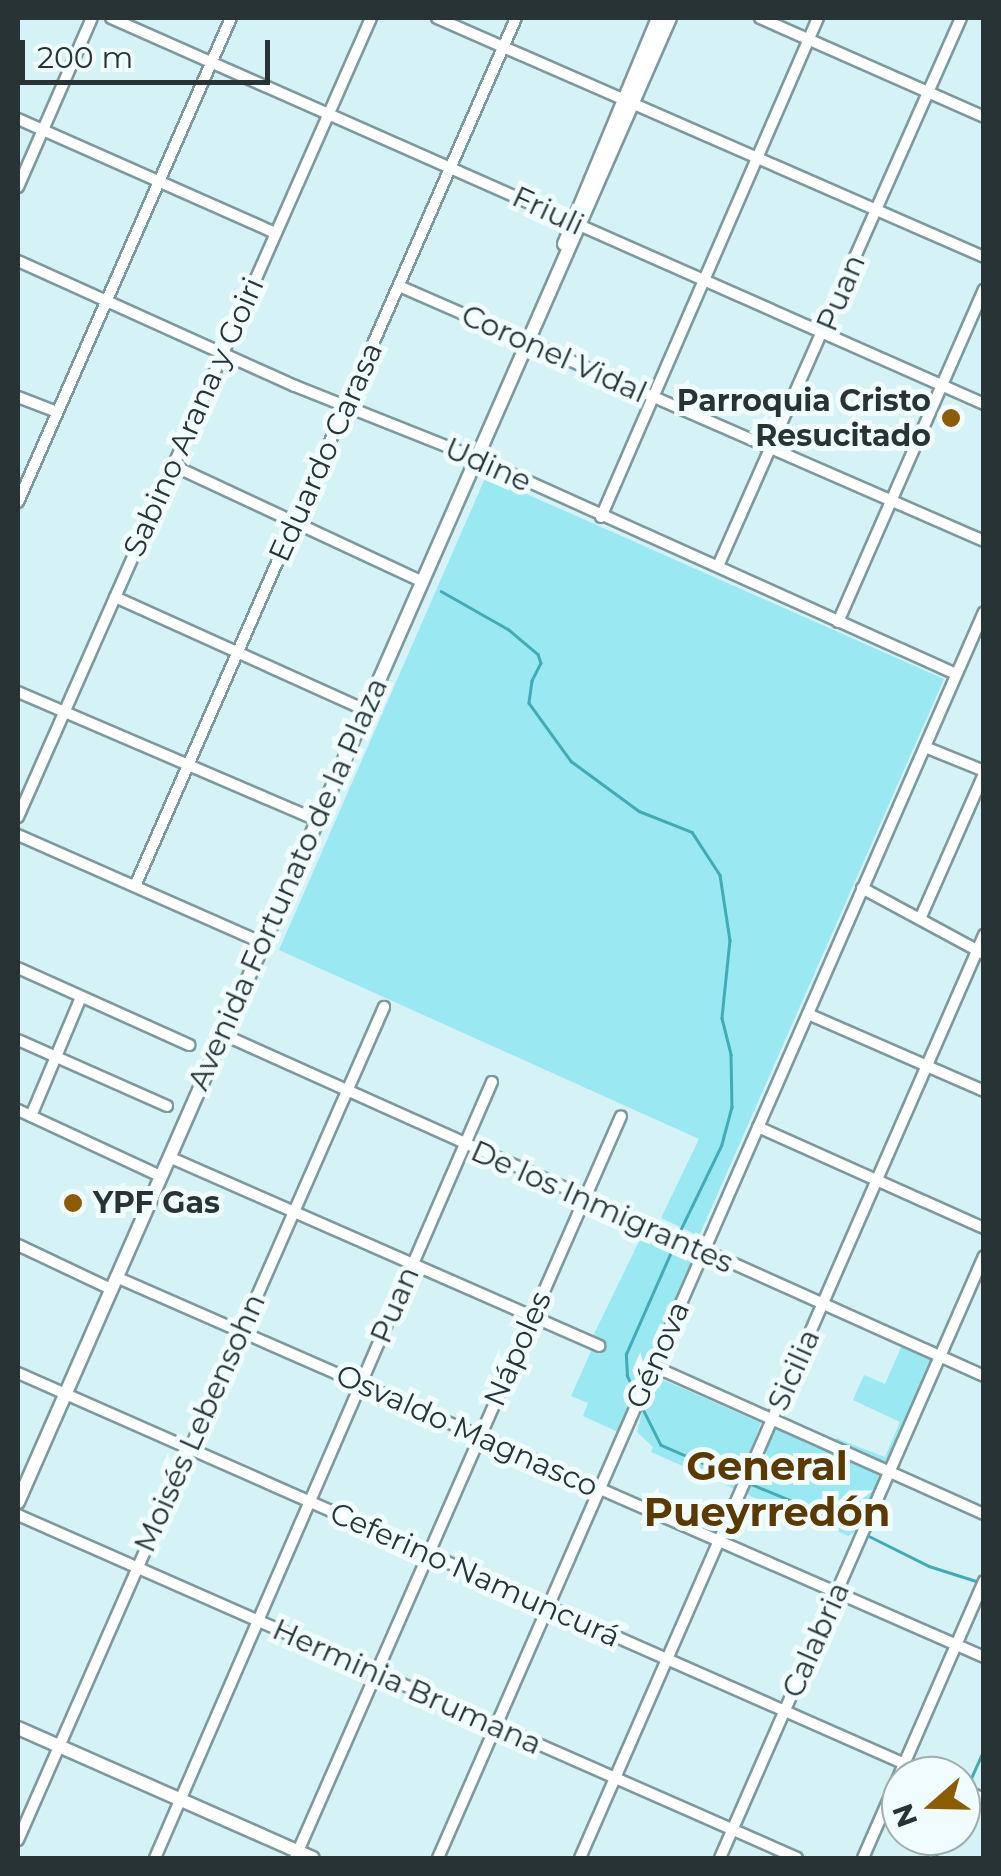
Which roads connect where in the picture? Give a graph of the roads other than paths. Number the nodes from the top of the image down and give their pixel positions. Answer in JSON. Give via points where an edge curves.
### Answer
{"nodes":[{"id":1,"x":92,"y":18,"type":"edge"},
{"id":2,"x":112,"y":18,"type":"edge"},
{"id":3,"x":231,"y":18,"type":"edge"},
{"id":4,"x":371,"y":18,"type":"edge"},
{"id":5,"x":438,"y":18,"type":"edge"},
{"id":6,"x":516,"y":18,"type":"edge"},
{"id":7,"x":658,"y":18,"type":"edge"},
{"id":8,"x":670,"y":18,"type":"edge"},
{"id":9,"x":760,"y":18,"type":"edge"},
{"id":10,"x":818,"y":18,"type":"edge"},
{"id":11,"x":961,"y":18,"type":"edge"},
{"id":12,"x":808,"y":38,"type":"junction"},
{"id":13,"x":503,"y":47,"type":"junction"},
{"id":14,"x":212,"y":62,"type":"junction"},
{"id":15,"x":928,"y":92,"type":"junction"},
{"id":16,"x":626,"y":102,"type":"junction"},
{"id":17,"x":328,"y":114,"type":"junction"},
{"id":18,"x":984,"y":117,"type":"edge"},
{"id":19,"x":18,"y":119,"type":"edge"},
{"id":20,"x":42,"y":130,"type":"junction"},
{"id":21,"x":756,"y":159,"type":"junction"},
{"id":22,"x":450,"y":165,"type":"junction"},
{"id":23,"x":159,"y":182,"type":"junction"},
{"id":24,"x":18,"y":187,"type":"edge"},
{"id":25,"x":877,"y":211,"type":"junction"},
{"id":26,"x":575,"y":224,"type":"junction"},
{"id":27,"x":276,"y":233,"type":"junction"},
{"id":28,"x":984,"y":256,"type":"edge"},
{"id":29,"x":18,"y":261,"type":"edge"},
{"id":30,"x":705,"y":281,"type":"junction"},
{"id":31,"x":399,"y":286,"type":"junction"},
{"id":32,"x":984,"y":290,"type":"edge"},
{"id":33,"x":106,"y":300,"type":"junction"},
{"id":34,"x":824,"y":334,"type":"junction"},
{"id":35,"x":527,"y":342,"type":"junction"},
{"id":36,"x":223,"y":352,"type":"junction"},
{"id":37,"x":942,"y":386,"type":"junction"},
{"id":38,"x":18,"y":396,"type":"edge"},
{"id":39,"x":654,"y":397,"type":"junction"},
{"id":40,"x":984,"y":404,"type":"edge"},
{"id":41,"x":347,"y":406,"type":"junction"},
{"id":42,"x":56,"y":411,"type":"junction"},
{"id":43,"x":773,"y":450,"type":"junction"},
{"id":44,"x":476,"y":458,"type":"junction"},
{"id":45,"x":174,"y":466,"type":"junction"},
{"id":46,"x":891,"y":501,"type":"junction"},
{"id":47,"x":18,"y":502,"type":"edge"},
{"id":48,"x":601,"y":517,"type":"junction"},
{"id":49,"x":295,"y":524,"type":"junction"},
{"id":50,"x":984,"y":541,"type":"edge"},
{"id":51,"x":718,"y":566,"type":"junction"},
{"id":52,"x":421,"y":581,"type":"junction"},
{"id":53,"x":114,"y":598,"type":"junction"},
{"id":54,"x":984,"y":612,"type":"edge"},
{"id":55,"x":838,"y":622,"type":"junction"},
{"id":56,"x":239,"y":653,"type":"junction"},
{"id":57,"x":956,"y":674,"type":"junction"},
{"id":58,"x":18,"y":692,"type":"edge"},
{"id":59,"x":364,"y":710,"type":"junction"},
{"id":60,"x":64,"y":712,"type":"junction"},
{"id":61,"x":924,"y":746,"type":"junction"},
{"id":62,"x":190,"y":766,"type":"junction"},
{"id":63,"x":984,"y":772,"type":"edge"},
{"id":64,"x":18,"y":817,"type":"edge"},
{"id":65,"x":316,"y":820,"type":"junction"},
{"id":66,"x":18,"y":835,"type":"edge"},
{"id":67,"x":135,"y":886,"type":"junction"},
{"id":68,"x":862,"y":888,"type":"junction"},
{"id":69,"x":920,"y":918,"type":"junction"},
{"id":70,"x":984,"y":936,"type":"edge"},
{"id":71,"x":262,"y":942,"type":"junction"},
{"id":72,"x":980,"y":952,"type":"edge"},
{"id":73,"x":18,"y":968,"type":"edge"},
{"id":74,"x":81,"y":997,"type":"junction"},
{"id":75,"x":384,"y":1007,"type":"dead end"},
{"id":76,"x":808,"y":1014,"type":"junction"},
{"id":77,"x":222,"y":1034,"type":"junction"},
{"id":78,"x":18,"y":1040,"type":"edge"},
{"id":79,"x":189,"y":1046,"type":"dead end"},
{"id":80,"x":56,"y":1058,"type":"junction"},
{"id":81,"x":926,"y":1066,"type":"junction"},
{"id":82,"x":492,"y":1082,"type":"dead end"},
{"id":83,"x":984,"y":1091,"type":"edge"},
{"id":84,"x":346,"y":1093,"type":"junction"},
{"id":85,"x":167,"y":1106,"type":"dead end"},
{"id":86,"x":18,"y":1110,"type":"edge"},
{"id":87,"x":31,"y":1116,"type":"junction"},
{"id":88,"x":621,"y":1116,"type":"dead end"},
{"id":89,"x":758,"y":1127,"type":"junction"},
{"id":90,"x":465,"y":1146,"type":"junction"},
{"id":91,"x":169,"y":1157,"type":"junction"},
{"id":92,"x":160,"y":1176,"type":"junction"},
{"id":93,"x":876,"y":1180,"type":"junction"},
{"id":94,"x":584,"y":1198,"type":"junction"},
{"id":95,"x":293,"y":1213,"type":"junction"},
{"id":96,"x":984,"y":1228,"type":"edge"},
{"id":97,"x":18,"y":1245,"type":"edge"},
{"id":98,"x":703,"y":1252,"type":"junction"},
{"id":99,"x":984,"y":1256,"type":"edge"},
{"id":100,"x":413,"y":1265,"type":"junction"},
{"id":101,"x":114,"y":1283,"type":"junction"},
{"id":102,"x":822,"y":1304,"type":"junction"},
{"id":103,"x":532,"y":1317,"type":"junction"},
{"id":104,"x":241,"y":1332,"type":"junction"},
{"id":105,"x":600,"y":1346,"type":"dead end"},
{"id":106,"x":940,"y":1356,"type":"junction"},
{"id":107,"x":653,"y":1366,"type":"junction"},
{"id":108,"x":18,"y":1373,"type":"edge"},
{"id":109,"x":984,"y":1376,"type":"edge"},
{"id":110,"x":361,"y":1384,"type":"junction"},
{"id":111,"x":65,"y":1394,"type":"junction"},
{"id":112,"x":772,"y":1419,"type":"junction"},
{"id":113,"x":480,"y":1436,"type":"junction"},
{"id":114,"x":189,"y":1449,"type":"junction"},
{"id":115,"x":889,"y":1472,"type":"junction"},
{"id":116,"x":600,"y":1489,"type":"junction"},
{"id":117,"x":18,"y":1502,"type":"edge"},
{"id":118,"x":308,"y":1502,"type":"junction"},
{"id":119,"x":984,"y":1514,"type":"edge"},
{"id":120,"x":18,"y":1516,"type":"edge"},
{"id":121,"x":719,"y":1541,"type":"junction"},
{"id":122,"x":428,"y":1554,"type":"junction"},
{"id":123,"x":137,"y":1568,"type":"junction"},
{"id":124,"x":984,"y":1581,"type":"edge"},
{"id":125,"x":836,"y":1592,"type":"junction"},
{"id":126,"x":548,"y":1607,"type":"junction"},
{"id":127,"x":257,"y":1622,"type":"junction"},
{"id":128,"x":956,"y":1645,"type":"junction"},
{"id":129,"x":984,"y":1657,"type":"edge"},
{"id":130,"x":667,"y":1659,"type":"junction"},
{"id":131,"x":376,"y":1674,"type":"junction"},
{"id":132,"x":785,"y":1711,"type":"junction"},
{"id":133,"x":496,"y":1727,"type":"junction"},
{"id":134,"x":18,"y":1728,"type":"edge"},
{"id":135,"x":59,"y":1746,"type":"junction"},
{"id":136,"x":886,"y":1756,"type":"edge"},
{"id":137,"x":907,"y":1756,"type":"edge"},
{"id":138,"x":615,"y":1778,"type":"junction"},
{"id":139,"x":181,"y":1800,"type":"junction"},
{"id":140,"x":881,"y":1817,"type":"edge"},
{"id":141,"x":732,"y":1830,"type":"junction"},
{"id":142,"x":18,"y":1840,"type":"edge"},
{"id":143,"x":297,"y":1855,"type":"edge"},
{"id":144,"x":155,"y":1858,"type":"edge"},
{"id":145,"x":313,"y":1858,"type":"edge"},
{"id":146,"x":438,"y":1858,"type":"edge"},
{"id":147,"x":580,"y":1858,"type":"edge"},
{"id":148,"x":720,"y":1858,"type":"edge"},
{"id":149,"x":796,"y":1858,"type":"edge"},
{"id":150,"x":863,"y":1858,"type":"edge"}],
"edges":[{"from":1,"to":20,"type":"street"},
{"from":2,"to":14,"type":"street","name":"Friuli"},
{"from":3,"to":14,"type":"street"},
{"from":4,"to":17,"type":"street","name":"Sabino Arana y Goiri"},
{"from":5,"to":13,"type":"street"},
{"from":6,"to":13,"type":"street","name":"Eduardo Carasa"},
{"from":7,"to":16,"type":"main road","name":"Avenida Fortunato de la Plaza"},
{"from":8,"to":16,"type":"main road","name":"Avenida Fortunato de la Plaza"},
{"from":9,"to":12,"type":"street"},
{"from":10,"to":12,"type":"street"},
{"from":11,"to":15,"type":"street","name":"Puan"},
{"from":12,"to":15,"type":"street"},
{"from":12,"to":21,"type":"street"},
{"from":13,"to":16,"type":"street"},
{"from":13,"to":22,"type":"street","name":"Eduardo Carasa"},
{"from":14,"to":17,"type":"street","name":"Friuli"},
{"from":14,"to":23,"type":"street"},
{"from":15,"to":18,"type":"street"},
{"from":15,"to":25,"type":"street","name":"Puan"},
{"from":16,"to":21,"type":"street"},
{"from":16,"to":26,"type":"main road","name":"Avenida Fortunato de la Plaza"},
{"from":17,"to":22,"type":"street","name":"Friuli"},
{"from":17,"to":27,"type":"street","name":"Sabino Arana y Goiri"},
{"from":19,"to":20,"type":"street"},
{"from":20,"to":23,"type":"street"},
{"from":20,"to":24,"type":"street"},
{"from":21,"to":25,"type":"street"},
{"from":21,"to":30,"type":"street"},
{"from":22,"to":26,"type":"street","name":"Friuli"},
{"from":22,"to":31,"type":"street","name":"Eduardo Carasa"},
{"from":23,"to":27,"type":"street"},
{"from":23,"to":33,"type":"street"},
{"from":25,"to":28,"type":"street"},
{"from":25,"to":34,"type":"street","name":"Puan"},
{"from":26,"to":30,"type":"street","name":"Friuli"},
{"from":26,"to":35,"type":"main road","name":"Avenida Fortunato de la Plaza"},
{"from":27,"to":36,"type":"street","name":"Sabino Arana y Goiri"},
{"from":29,"to":33,"type":"street","name":"Udine"},
{"from":30,"to":34,"type":"street","name":"Friuli"},
{"from":30,"to":39,"type":"street"},
{"from":31,"to":35,"type":"street","name":"Coronel Vidal"},
{"from":31,"to":41,"type":"street","name":"Eduardo Carasa"},
{"from":32,"to":37,"type":"street"},
{"from":33,"to":36,"type":"street","name":"Udine"},
{"from":33,"to":42,"type":"street"},
{"from":34,"to":37,"type":"street","name":"Friuli"},
{"from":34,"to":43,"type":"street","name":"Puan"},
{"from":35,"to":39,"type":"street","name":"Coronel Vidal"},
{"from":35,"to":44,"type":"main road","name":"Avenida Fortunato de la Plaza"},
{"from":36,"to":41,"type":"street","name":"Udine"},
{"from":36,"to":45,"type":"street","name":"Sabino Arana y Goiri"},
{"from":37,"to":40,"type":"street","name":"Friuli"},
{"from":37,"to":46,"type":"street"},
{"from":38,"to":42,"type":"street"},
{"from":39,"to":43,"type":"street","name":"Coronel Vidal"},
{"from":39,"to":48,"type":"street"},
{"from":41,"to":44,"type":"street","name":"Udine"},
{"from":41,"to":49,"type":"street","name":"Eduardo Carasa"},
{"from":42,"to":47,"type":"street"},
{"from":43,"to":46,"type":"street","name":"Coronel Vidal"},
{"from":43,"to":51,"type":"street","name":"Puan"},
{"from":44,"to":48,"type":"street","name":"Udine"},
{"from":44,"to":52,"type":"main road","name":"Avenida Fortunato de la Plaza"},
{"from":45,"to":49,"type":"street"},
{"from":45,"to":53,"type":"street","name":"Sabino Arana y Goiri"},
{"from":46,"to":50,"type":"street","name":"Coronel Vidal"},
{"from":46,"to":55,"type":"street"},
{"from":48,"to":51,"type":"street","name":"Udine"},
{"from":49,"to":52,"type":"street"},
{"from":49,"to":56,"type":"street","name":"Eduardo Carasa"},
{"from":51,"to":55,"type":"street","name":"Udine"},
{"from":52,"to":59,"type":"main road","name":"Avenida Fortunato de la Plaza"},
{"from":53,"to":56,"type":"street"},
{"from":53,"to":60,"type":"street","name":"Sabino Arana y Goiri"},
{"from":54,"to":57,"type":"street"},
{"from":55,"to":57,"type":"street","name":"Udine"},
{"from":56,"to":59,"type":"street"},
{"from":56,"to":62,"type":"street","name":"Eduardo Carasa"},
{"from":57,"to":61,"type":"street"},
{"from":58,"to":60,"type":"street"},
{"from":59,"to":65,"type":"main road","name":"Avenida Fortunato de la Plaza"},
{"from":60,"to":62,"type":"street"},
{"from":60,"to":64,"type":"street","name":"Sabino Arana y Goiri"},
{"from":61,"to":63,"type":"street"},
{"from":61,"to":68,"type":"street"},
{"from":62,"to":65,"type":"street"},
{"from":62,"to":67,"type":"street","name":"Eduardo Carasa"},
{"from":63,"to":69,"type":"street"},
{"from":65,"to":71,"type":"main road","name":"Avenida Fortunato de la Plaza"},
{"from":66,"to":67,"type":"street"},
{"from":67,"to":71,"type":"street"},
{"from":68,"to":69,"type":"street"},
{"from":68,"to":76,"type":"street","name":"Génova"},
{"from":69,"to":72,"type":"street"},
{"from":70,"to":72,"type":"street","name":"Sicilia"},
{"from":71,"to":77,"type":"main road","name":"Avenida Fortunato de la Plaza"},
{"from":72,"to":81,"type":"street","name":"Sicilia"},
{"from":73,"to":74,"type":"street"},
{"from":74,"to":79,"type":"street"},
{"from":74,"to":80,"type":"street"},
{"from":75,"to":84,"type":"street","name":"Moisés Lebensohn"},
{"from":76,"to":81,"type":"street"},
{"from":76,"to":89,"type":"street","name":"Génova"},
{"from":77,"to":84,"type":"street","name":"De los Inmigrantes"},
{"from":77,"to":91,"type":"main road","name":"Avenida Fortunato de la Plaza"},
{"from":78,"to":80,"type":"street"},
{"from":80,"to":85,"type":"street"},
{"from":80,"to":87,"type":"street"},
{"from":81,"to":83,"type":"street"},
{"from":81,"to":93,"type":"street","name":"Sicilia"},
{"from":82,"to":90,"type":"street","name":"Puan"},
{"from":84,"to":90,"type":"street","name":"De los Inmigrantes"},
{"from":84,"to":95,"type":"street","name":"Moisés Lebensohn"},
{"from":86,"to":87,"type":"street"},
{"from":87,"to":92,"type":"street"},
{"from":88,"to":94,"type":"street","name":"Nápoles"},
{"from":89,"to":93,"type":"street"},
{"from":89,"to":98,"type":"street","name":"Génova"},
{"from":90,"to":94,"type":"street","name":"De los Inmigrantes"},
{"from":90,"to":100,"type":"street","name":"Puan"},
{"from":91,"to":92,"type":"main road","name":"Avenida Fortunato de la Plaza"},
{"from":91,"to":95,"type":"street"},
{"from":92,"to":101,"type":"main road","name":"Avenida Fortunato de la Plaza"},
{"from":93,"to":96,"type":"street"},
{"from":93,"to":102,"type":"street","name":"Sicilia"},
{"from":94,"to":98,"type":"street","name":"De los Inmigrantes"},
{"from":94,"to":103,"type":"street","name":"Nápoles"},
{"from":95,"to":100,"type":"street"},
{"from":95,"to":104,"type":"street","name":"Moisés Lebensohn"},
{"from":97,"to":101,"type":"street","name":"Osvaldo Magnasco"},
{"from":98,"to":102,"type":"street","name":"De los Inmigrantes"},
{"from":98,"to":107,"type":"street","name":"Génova"},
{"from":99,"to":106,"type":"street","name":"Calabria"},
{"from":100,"to":103,"type":"street"},
{"from":100,"to":110,"type":"street","name":"Puan"},
{"from":101,"to":104,"type":"street","name":"Osvaldo Magnasco"},
{"from":101,"to":111,"type":"main road","name":"Avenida Fortunato de la Plaza"},
{"from":102,"to":106,"type":"street","name":"De los Inmigrantes"},
{"from":102,"to":112,"type":"street","name":"Sicilia"},
{"from":103,"to":105,"type":"street"},
{"from":103,"to":113,"type":"street","name":"Nápoles"},
{"from":104,"to":110,"type":"street","name":"Osvaldo Magnasco"},
{"from":104,"to":114,"type":"street","name":"Moisés Lebensohn"},
{"from":106,"to":109,"type":"street","name":"De los Inmigrantes"},
{"from":106,"to":115,"type":"street","name":"Calabria"},
{"from":107,"to":112,"type":"street"},
{"from":107,"to":116,"type":"street","name":"Génova"},
{"from":108,"to":111,"type":"street","name":"Ceferino Namuncurá"},
{"from":110,"to":113,"type":"street","name":"Osvaldo Magnasco"},
{"from":110,"to":118,"type":"street","name":"Puan"},
{"from":111,"to":114,"type":"street","name":"Ceferino Namuncurá"},
{"from":111,"to":117,"type":"main road","name":"Avenida Fortunato de la Plaza"},
{"from":112,"to":115,"type":"street"},
{"from":112,"to":121,"type":"street","name":"Sicilia"},
{"from":113,"to":116,"type":"street","name":"Osvaldo Magnasco"},
{"from":113,"to":122,"type":"street","name":"Nápoles"},
{"from":114,"to":118,"type":"street","name":"Ceferino Namuncurá"},
{"from":114,"to":123,"type":"street","name":"Moisés Lebensohn"},
{"from":115,"to":119,"type":"street"},
{"from":115,"to":125,"type":"street","name":"Calabria"},
{"from":116,"to":121,"type":"street","name":"Osvaldo Magnasco"},
{"from":116,"to":126,"type":"street","name":"Génova"},
{"from":118,"to":122,"type":"street","name":"Ceferino Namuncurá"},
{"from":118,"to":127,"type":"street","name":"Puan"},
{"from":120,"to":123,"type":"street","name":"Herminia Brumana"},
{"from":121,"to":125,"type":"street","name":"Osvaldo Magnasco"},
{"from":121,"to":130,"type":"street","name":"Sicilia"},
{"from":122,"to":126,"type":"street","name":"Ceferino Namuncurá"},
{"from":122,"to":131,"type":"street","name":"Nápoles"},
{"from":123,"to":127,"type":"street","name":"Herminia Brumana"},
{"from":123,"to":135,"type":"street","name":"Moisés Lebensohn"},
{"from":124,"to":128,"type":"street"},
{"from":125,"to":128,"type":"street","name":"Osvaldo Magnasco"},
{"from":125,"to":132,"type":"street","name":"Calabria"},
{"from":126,"to":130,"type":"street","name":"Ceferino Namuncurá"},
{"from":126,"to":133,"type":"street","name":"Génova"},
{"from":127,"to":131,"type":"street","name":"Herminia Brumana"},
{"from":127,"to":139,"type":"street","name":"Puan"},
{"from":128,"to":129,"type":"street","name":"Osvaldo Magnasco"},
{"from":128,"to":137,"type":"street"},
{"from":130,"to":132,"type":"street","name":"Ceferino Namuncurá"},
{"from":130,"to":138,"type":"street","name":"Sicilia"},
{"from":131,"to":133,"type":"street","name":"Herminia Brumana"},
{"from":131,"to":143,"type":"street","name":"Nápoles"},
{"from":132,"to":136,"type":"street","name":"Ceferino Namuncurá"},
{"from":132,"to":141,"type":"street","name":"Calabria"},
{"from":133,"to":138,"type":"street","name":"Herminia Brumana"},
{"from":133,"to":146,"type":"street","name":"Génova"},
{"from":134,"to":135,"type":"main road"},
{"from":135,"to":139,"type":"main road"},
{"from":135,"to":142,"type":"street","name":"Moisés Lebensohn"},
{"from":138,"to":141,"type":"street","name":"Herminia Brumana"},
{"from":138,"to":147,"type":"street","name":"Sicilia"},
{"from":139,"to":143,"type":"main road"},
{"from":139,"to":144,"type":"street","name":"Puan"},
{"from":140,"to":150,"type":"street"},
{"from":141,"to":148,"type":"street","name":"Calabria"},
{"from":141,"to":149,"type":"street","name":"Herminia Brumana"},
{"from":143,"to":145,"type":"main road"}]}
